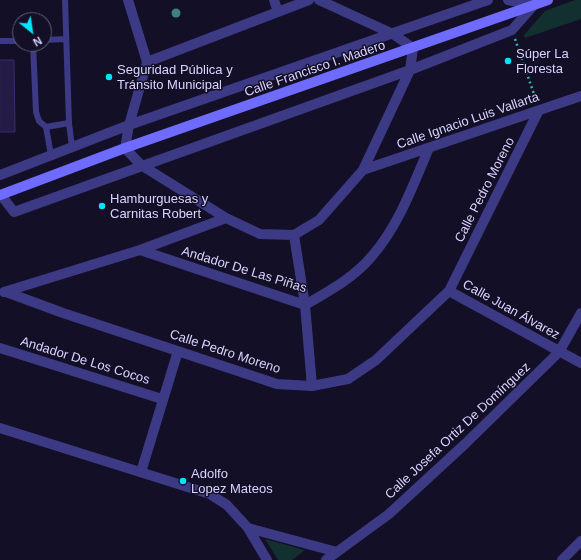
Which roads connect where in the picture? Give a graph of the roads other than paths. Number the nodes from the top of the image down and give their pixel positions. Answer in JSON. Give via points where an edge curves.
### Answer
{"nodes":[{"id":1,"x":65,"y":0,"type":"edge"},
{"id":2,"x":128,"y":0,"type":"edge"},
{"id":3,"x":274,"y":0,"type":"edge"},
{"id":4,"x":309,"y":0,"type":"edge"},
{"id":5,"x":319,"y":0,"type":"edge"},
{"id":6,"x":488,"y":0,"type":"edge"},
{"id":7,"x":508,"y":0,"type":"edge"},
{"id":8,"x":548,"y":0,"type":"edge"},
{"id":9,"x":534,"y":5,"type":"junction"},
{"id":10,"x":278,"y":12,"type":"junction"},
{"id":11,"x":392,"y":34,"type":"junction"},
{"id":12,"x":66,"y":39,"type":"junction"},
{"id":13,"x":52,"y":40,"type":"edge"},
{"id":14,"x":0,"y":41,"type":"edge"},
{"id":15,"x":12,"y":41,"type":"edge"},
{"id":16,"x":413,"y":48,"type":"junction"},
{"id":17,"x":33,"y":52,"type":"edge"},
{"id":18,"x":147,"y":62,"type":"junction"},
{"id":19,"x":410,"y":70,"type":"junction"},
{"id":20,"x":581,"y":96,"type":"edge"},
{"id":21,"x":539,"y":110,"type":"junction"},
{"id":22,"x":69,"y":123,"type":"junction"},
{"id":23,"x":129,"y":125,"type":"junction"},
{"id":24,"x":46,"y":127,"type":"junction"},
{"id":25,"x":72,"y":147,"type":"junction"},
{"id":26,"x":125,"y":148,"type":"junction"},
{"id":27,"x":429,"y":148,"type":"junction"},
{"id":28,"x":50,"y":155,"type":"junction"},
{"id":29,"x":141,"y":165,"type":"junction"},
{"id":30,"x":363,"y":170,"type":"junction"},
{"id":31,"x":0,"y":175,"type":"edge"},
{"id":32,"x":1,"y":195,"type":"edge"},
{"id":33,"x":226,"y":218,"type":"junction"},
{"id":34,"x":294,"y":236,"type":"junction"},
{"id":35,"x":140,"y":250,"type":"junction"},
{"id":36,"x":449,"y":291,"type":"junction"},
{"id":37,"x":3,"y":293,"type":"edge"},
{"id":38,"x":306,"y":305,"type":"junction"},
{"id":39,"x":581,"y":314,"type":"edge"},
{"id":40,"x":0,"y":348,"type":"edge"},
{"id":41,"x":178,"y":351,"type":"junction"},
{"id":42,"x":559,"y":352,"type":"junction"},
{"id":43,"x":581,"y":363,"type":"edge"},
{"id":44,"x":312,"y":386,"type":"junction"},
{"id":45,"x":162,"y":399,"type":"junction"},
{"id":46,"x":0,"y":428,"type":"edge"},
{"id":47,"x":140,"y":472,"type":"junction"},
{"id":48,"x":248,"y":528,"type":"junction"},
{"id":49,"x":581,"y":541,"type":"edge"},
{"id":50,"x":337,"y":552,"type":"junction"},
{"id":51,"x":267,"y":560,"type":"edge"},
{"id":52,"x":326,"y":560,"type":"edge"},
{"id":53,"x":562,"y":560,"type":"edge"}],
"edges":[{"from":1,"to":12,"type":"lane"},
{"from":2,"to":18,"type":"street"},
{"from":3,"to":10,"type":"street"},
{"from":4,"to":10,"type":"street"},
{"from":5,"to":11,"type":"street"},
{"from":6,"to":11,"type":"street"},
{"from":7,"to":9,"type":"street"},
{"from":8,"to":9,"type":"street","name":"Calle Francisco I. Madero"},
{"from":9,"to":16,"type":"street","name":"Calle Francisco I. Madero"},
{"from":9,"to":19,"type":"street","via":[[512,30]]},
{"from":10,"to":18,"type":"street"},
{"from":11,"to":16,"type":"street"},
{"from":11,"to":23,"type":"street"},
{"from":12,"to":13,"type":"lane"},
{"from":12,"to":22,"type":"lane"},
{"from":14,"to":15,"type":"lane"},
{"from":16,"to":19,"type":"street","name":"Calle Ignacio Luis Vallarta"},
{"from":16,"to":26,"type":"street","name":"Calle Francisco I. Madero"},
{"from":17,"to":24,"type":"lane","via":[[36,112]]},
{"from":18,"to":23,"type":"street"},
{"from":19,"to":29,"type":"street"},
{"from":19,"to":30,"type":"street","name":"Calle Ignacio Luis Vallarta"},
{"from":20,"to":21,"type":"street","name":"Calle Ignacio Luis Vallarta"},
{"from":21,"to":27,"type":"street","name":"Calle Ignacio Luis Vallarta"},
{"from":21,"to":36,"type":"street","name":"Calle Pedro Moreno"},
{"from":22,"to":24,"type":"lane"},
{"from":22,"to":25,"type":"lane"},
{"from":23,"to":25,"type":"street"},
{"from":23,"to":26,"type":"street"},
{"from":24,"to":28,"type":"lane"},
{"from":25,"to":28,"type":"street"},
{"from":26,"to":29,"type":"street"},
{"from":26,"to":32,"type":"street","name":"Calle Francisco I. Madero"},
{"from":27,"to":30,"type":"street","name":"Calle Ignacio Luis Vallarta"},
{"from":27,"to":38,"type":"street","name":"Andador De Las Piñas","via":[[394,227],[372,257],[336,287]]},
{"from":28,"to":31,"type":"street"},
{"from":29,"to":32,"type":"street","via":[[14,212]]},
{"from":29,"to":33,"type":"street"},
{"from":30,"to":34,"type":"street","name":"Calle Ignacio Luis Vallarta","via":[[319,220]]},
{"from":33,"to":34,"type":"street","via":[[260,234]]},
{"from":33,"to":35,"type":"street"},
{"from":34,"to":38,"type":"street"},
{"from":35,"to":37,"type":"street"},
{"from":35,"to":38,"type":"street","name":"Andador De Las Piñas"},
{"from":36,"to":42,"type":"street","name":"Calle Juan Álvarez"},
{"from":36,"to":44,"type":"street","name":"Calle Pedro Moreno","via":[[376,360],[348,379]]},
{"from":37,"to":41,"type":"street","name":"Calle Pedro Moreno"},
{"from":38,"to":44,"type":"street"},
{"from":39,"to":42,"type":"street","name":"Calle Josefa Ortiz De Domínguez"},
{"from":40,"to":45,"type":"street","name":"Andador De Los Cocos"},
{"from":41,"to":44,"type":"street","name":"Calle Pedro Moreno","via":[[277,384]]},
{"from":41,"to":45,"type":"street"},
{"from":42,"to":43,"type":"street","name":"Calle Juan Álvarez"},
{"from":42,"to":50,"type":"street","name":"Calle Josefa Ortiz De Domínguez","via":[[400,505]]},
{"from":45,"to":47,"type":"street"},
{"from":46,"to":47,"type":"street"},
{"from":47,"to":48,"type":"street","via":[[210,494],[227,505]]},
{"from":48,"to":50,"type":"street"},
{"from":48,"to":51,"type":"street"},
{"from":49,"to":53,"type":"street"},
{"from":50,"to":52,"type":"street","name":"Calle Josefa Ortiz De Domínguez"}]}
